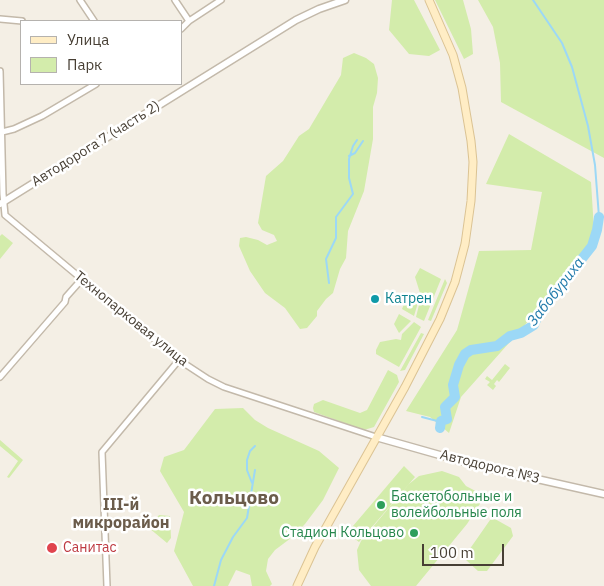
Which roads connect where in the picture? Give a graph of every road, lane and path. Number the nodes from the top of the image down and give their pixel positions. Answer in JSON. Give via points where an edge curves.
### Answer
{"nodes":[{"id":1,"x":80,"y":0,"type":"edge"},
{"id":2,"x":175,"y":0,"type":"edge"},
{"id":3,"x":221,"y":0,"type":"edge"},
{"id":4,"x":346,"y":0,"type":"edge"},
{"id":5,"x":429,"y":0,"type":"edge"},
{"id":6,"x":0,"y":19,"type":"edge"},
{"id":7,"x":93,"y":20,"type":"edge"},
{"id":8,"x":189,"y":20,"type":"junction"},
{"id":9,"x":20,"y":21,"type":"edge"},
{"id":10,"x":182,"y":28,"type":"edge"},
{"id":11,"x":0,"y":71,"type":"edge"},
{"id":12,"x":94,"y":85,"type":"edge"},
{"id":13,"x":2,"y":132,"type":"junction"},
{"id":14,"x":2,"y":203,"type":"edge"},
{"id":15,"x":82,"y":279,"type":"junction"},
{"id":16,"x":179,"y":360,"type":"junction"},
{"id":17,"x":0,"y":377,"type":"edge"},
{"id":18,"x":376,"y":437,"type":"junction"},
{"id":19,"x":604,"y":494,"type":"edge"},
{"id":20,"x":107,"y":586,"type":"edge"},
{"id":21,"x":297,"y":586,"type":"edge"}],
"edges":[{"from":1,"to":7,"type":"street"},
{"from":2,"to":8,"type":"street"},
{"from":3,"to":8,"type":"street"},
{"from":4,"to":14,"type":"street","name":"Автодорога 7 (часть 2)","via":[[296,20]]},
{"from":5,"to":18,"type":"main road","via":[[462,88],[473,162],[471,201],[456,282],[422,355]]},
{"from":6,"to":9,"type":"street"},
{"from":8,"to":10,"type":"street"},
{"from":11,"to":13,"type":"street","name":"Технопарковая улица"},
{"from":12,"to":13,"type":"street","via":[[42,116]]},
{"from":13,"to":14,"type":"street","name":"Технопарковая улица"},
{"from":14,"to":15,"type":"street","name":"Технопарковая улица","via":[[5,215]]},
{"from":15,"to":16,"type":"street","name":"Технопарковая улица"},
{"from":15,"to":17,"type":"street"},
{"from":16,"to":18,"type":"street","name":"Технопарковая улица","via":[[224,387]]},
{"from":16,"to":20,"type":"street","via":[[102,452]]},
{"from":18,"to":19,"type":"street","name":"Автодорога №3","via":[[476,465]]},
{"from":18,"to":21,"type":"main road"}]}
